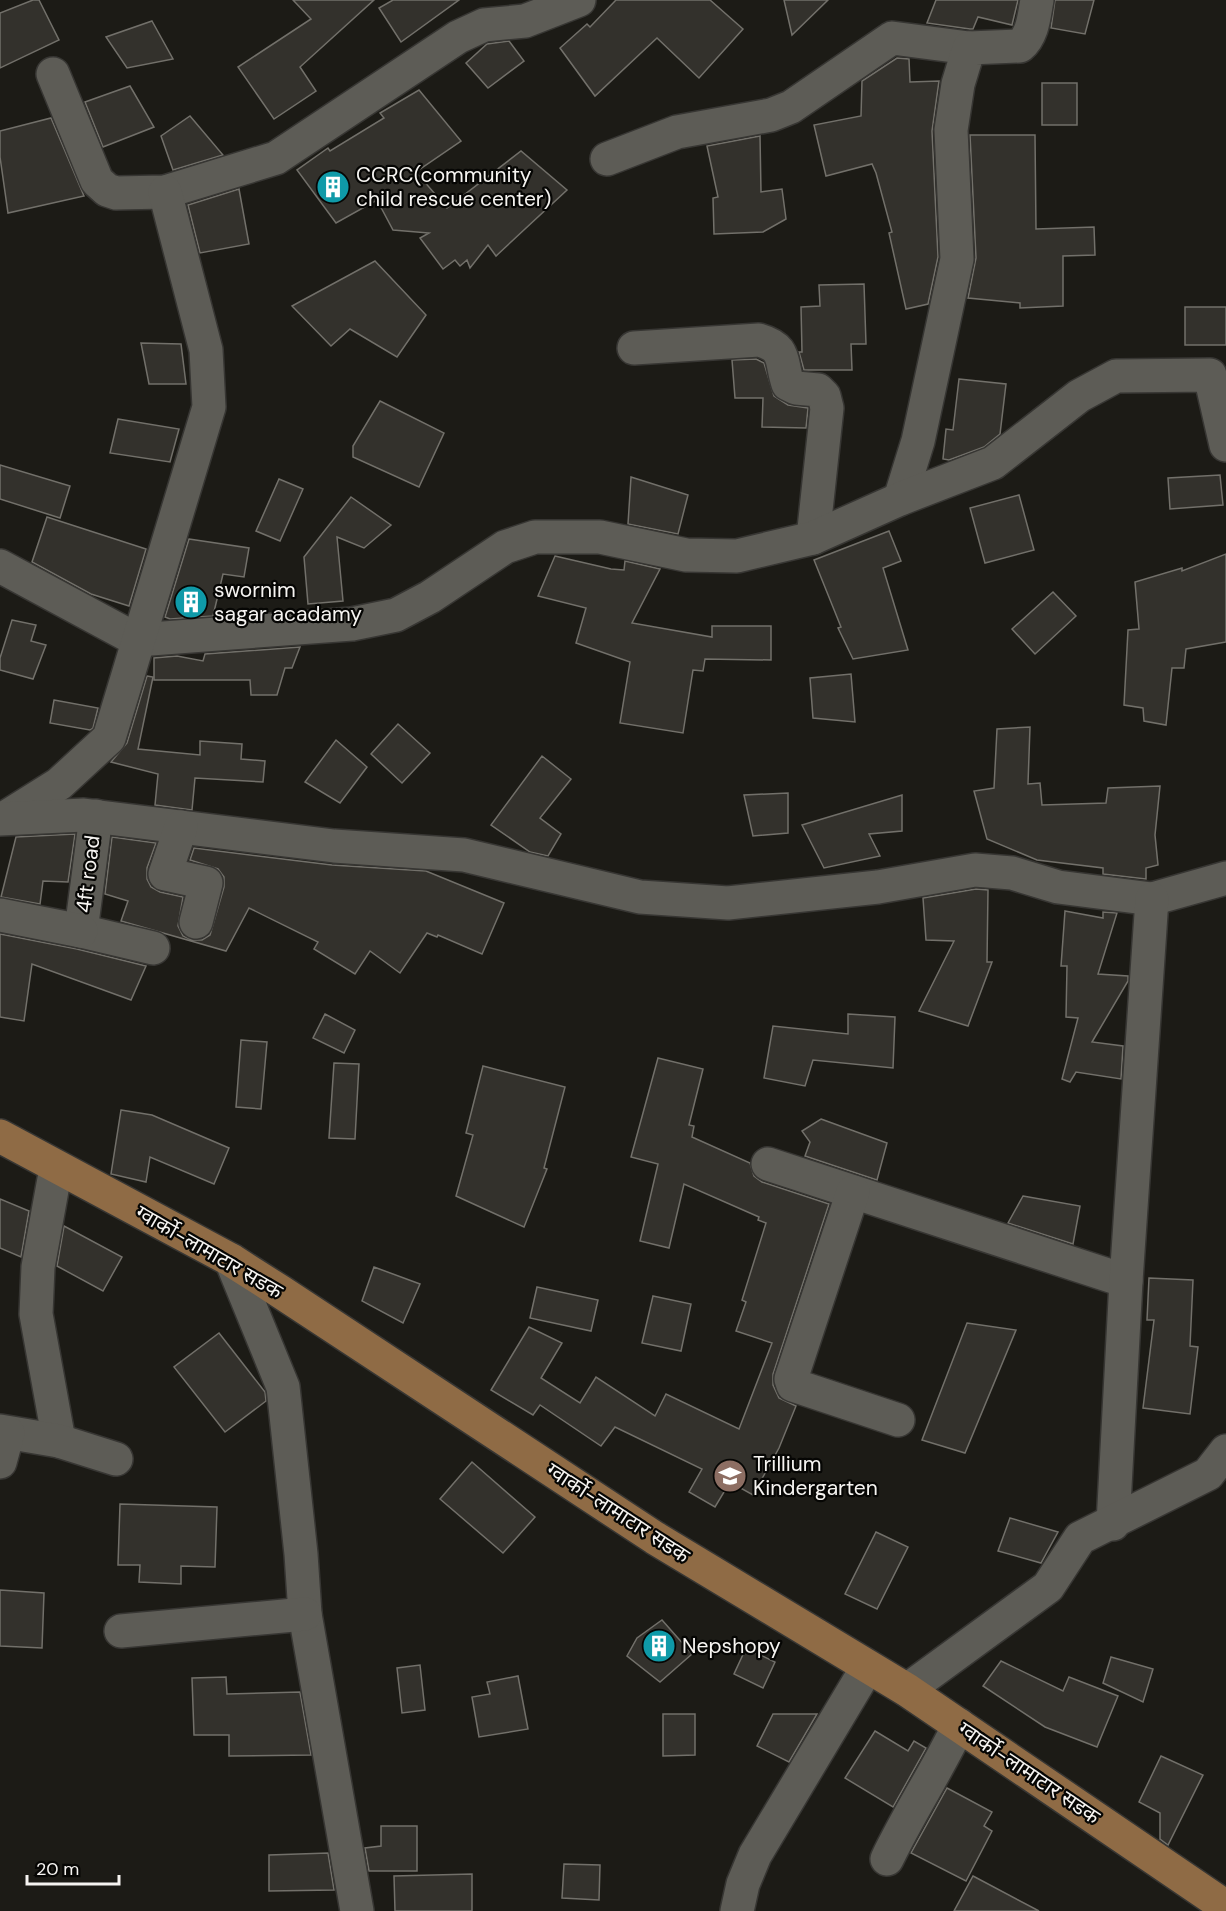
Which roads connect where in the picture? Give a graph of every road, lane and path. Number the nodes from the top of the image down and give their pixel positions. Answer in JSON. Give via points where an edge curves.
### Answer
{"nodes":[{"id":1,"x":579,"y":0,"type":"edge"},
{"id":2,"x":1037,"y":0,"type":"edge"},
{"id":3,"x":969,"y":48,"type":"junction"},
{"id":4,"x":53,"y":74,"type":"dead end"},
{"id":5,"x":607,"y":159,"type":"dead end"},
{"id":6,"x":165,"y":192,"type":"junction"},
{"id":7,"x":634,"y":348,"type":"dead end"},
{"id":8,"x":1218,"y":373,"type":"edge"},
{"id":9,"x":1226,"y":446,"type":"edge"},
{"id":10,"x":900,"y":499,"type":"junction"},
{"id":11,"x":813,"y":538,"type":"junction"},
{"id":12,"x":0,"y":566,"type":"edge"},
{"id":13,"x":137,"y":640,"type":"junction"},
{"id":14,"x":96,"y":816,"type":"junction"},
{"id":15,"x":2,"y":819,"type":"edge"},
{"id":16,"x":181,"y":827,"type":"junction"},
{"id":17,"x":1226,"y":878,"type":"edge"},
{"id":18,"x":1152,"y":899,"type":"junction"},
{"id":19,"x":199,"y":913,"type":"dead end"},
{"id":20,"x":0,"y":915,"type":"edge"},
{"id":21,"x":81,"y":931,"type":"junction"},
{"id":22,"x":153,"y":948,"type":"dead end"},
{"id":23,"x":0,"y":1136,"type":"edge"},
{"id":24,"x":768,"y":1164,"type":"dead end"},
{"id":25,"x":56,"y":1168,"type":"junction"},
{"id":26,"x":853,"y":1192,"type":"junction"},
{"id":27,"x":231,"y":1260,"type":"junction"},
{"id":28,"x":1126,"y":1281,"type":"junction"},
{"id":29,"x":898,"y":1420,"type":"dead end"},
{"id":30,"x":58,"y":1441,"type":"junction"},
{"id":31,"x":3,"y":1442,"type":"edge"},
{"id":32,"x":1226,"y":1450,"type":"edge"},
{"id":33,"x":116,"y":1459,"type":"dead end"},
{"id":34,"x":1113,"y":1524,"type":"junction"},
{"id":35,"x":305,"y":1614,"type":"junction"},
{"id":36,"x":121,"y":1631,"type":"dead end"},
{"id":37,"x":867,"y":1668,"type":"junction"},
{"id":38,"x":907,"y":1690,"type":"junction"},
{"id":39,"x":959,"y":1725,"type":"junction"},
{"id":40,"x":887,"y":1859,"type":"dead end"},
{"id":41,"x":1226,"y":1907,"type":"edge"},
{"id":42,"x":357,"y":1911,"type":"edge"},
{"id":43,"x":736,"y":1911,"type":"edge"}],
"edges":[{"from":1,"to":6,"type":"street","via":[[525,21],[484,25],[458,37],[276,158]]},
{"from":2,"to":3,"type":"street","via":[[1030,34],[1020,46]]},
{"from":3,"to":5,"type":"street","via":[[892,38],[790,107],[771,115],[677,132]]},
{"from":3,"to":10,"type":"street","via":[[958,84],[951,130],[957,259],[918,441]]},
{"from":4,"to":6,"type":"street","via":[[97,181],[116,193]]},
{"from":6,"to":13,"type":"street","via":[[206,350],[208,407]]},
{"from":7,"to":11,"type":"street","via":[[759,340],[774,344],[780,353],[788,384],[818,390],[824,396],[827,408]]},
{"from":8,"to":9,"type":"street"},
{"from":8,"to":10,"type":"street","via":[[1116,376],[1079,396],[993,463]]},
{"from":10,"to":11,"type":"street"},
{"from":11,"to":13,"type":"street","via":[[737,556],[686,555],[600,537],[535,537],[505,547],[396,615],[352,624]]},
{"from":12,"to":13,"type":"street"},
{"from":13,"to":15,"type":"street","via":[[109,738],[59,784]]},
{"from":14,"to":15,"type":"street"},
{"from":14,"to":16,"type":"street"},
{"from":14,"to":21,"type":"street","name":"4ft road"},
{"from":16,"to":18,"type":"street","via":[[334,846],[464,855],[640,897],[728,903],[878,887],[975,870],[1011,873],[1058,887]]},
{"from":16,"to":19,"type":"street","via":[[165,874],[206,883]]},
{"from":17,"to":18,"type":"street"},
{"from":18,"to":28,"type":"street"},
{"from":20,"to":21,"type":"street"},
{"from":21,"to":22,"type":"street","name":"4ft road"},
{"from":23,"to":25,"type":"main road","name":"ग्वार्को-लामाटार सडक"},
{"from":24,"to":26,"type":"street"},
{"from":25,"to":27,"type":"main road","name":"ग्वार्को-लामाटार सडक"},
{"from":25,"to":30,"type":"street","via":[[38,1267],[36,1314]]},
{"from":26,"to":28,"type":"street"},
{"from":26,"to":29,"type":"street","via":[[791,1379],[793,1385]]},
{"from":27,"to":35,"type":"street","via":[[283,1387]]},
{"from":27,"to":37,"type":"main road","name":"ग्वार्को-लामाटार सडक","via":[[655,1538]]},
{"from":28,"to":34,"type":"street"},
{"from":30,"to":31,"type":"street"},
{"from":30,"to":33,"type":"street"},
{"from":32,"to":34,"type":"street","via":[[1208,1474]]},
{"from":34,"to":38,"type":"street","via":[[1080,1538],[1048,1587]]},
{"from":35,"to":36,"type":"street"},
{"from":35,"to":42,"type":"street"},
{"from":37,"to":38,"type":"main road","name":"ग्वार्को-लामाटार सडक"},
{"from":37,"to":43,"type":"street","via":[[755,1855]]},
{"from":38,"to":39,"type":"main road","name":"ग्वार्को-लामाटार सडक"},
{"from":39,"to":40,"type":"street"},
{"from":39,"to":41,"type":"main road","name":"ग्वार्को-लामाटार सडक"}]}
